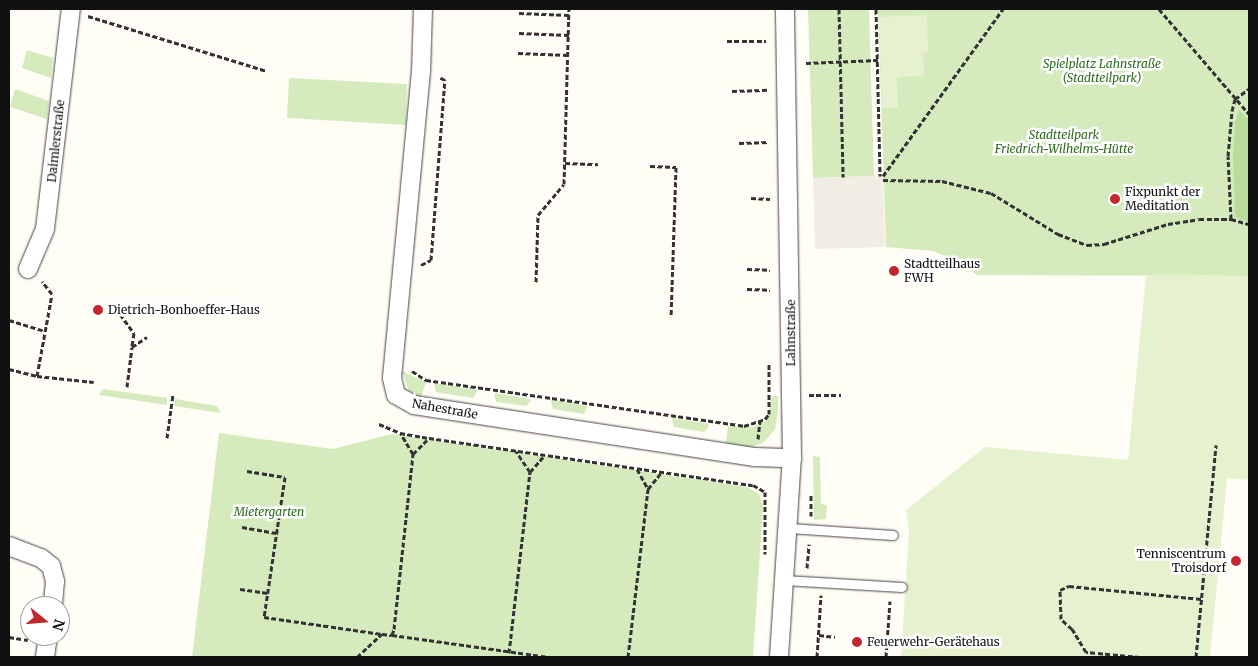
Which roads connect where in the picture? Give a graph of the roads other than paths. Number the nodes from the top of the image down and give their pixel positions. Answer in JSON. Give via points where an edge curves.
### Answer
{"nodes":[{"id":1,"x":422,"y":9,"type":"edge"},
{"id":2,"x":785,"y":9,"type":"edge"},
{"id":3,"x":71,"y":10,"type":"edge"},
{"id":4,"x":28,"y":269,"type":"road end"},
{"id":5,"x":792,"y":458,"type":"junction"},
{"id":6,"x":789,"y":528,"type":"junction"},
{"id":7,"x":893,"y":535,"type":"dead end"},
{"id":8,"x":9,"y":546,"type":"edge"},
{"id":9,"x":784,"y":580,"type":"junction"},
{"id":10,"x":902,"y":587,"type":"dead end"},
{"id":11,"x":54,"y":596,"type":"edge"},
{"id":12,"x":780,"y":657,"type":"edge"}],
"edges":[{"from":1,"to":5,"type":"street","name":"Nahestraße","via":[[421,71],[392,378],[396,395],[414,405],[755,457]]},
{"from":2,"to":5,"type":"street","name":"Lahnstraße"},
{"from":3,"to":4,"type":"street","name":"Daimlerstraße","via":[[45,229]]},
{"from":5,"to":6,"type":"street","name":"Lahnstraße"},
{"from":6,"to":7,"type":"lane"},
{"from":6,"to":9,"type":"street","name":"Lahnstraße"},
{"from":8,"to":11,"type":"street","via":[[41,558],[51,566],[55,581]]},
{"from":9,"to":10,"type":"lane"},
{"from":9,"to":12,"type":"street","name":"Lahnstraße"}]}
